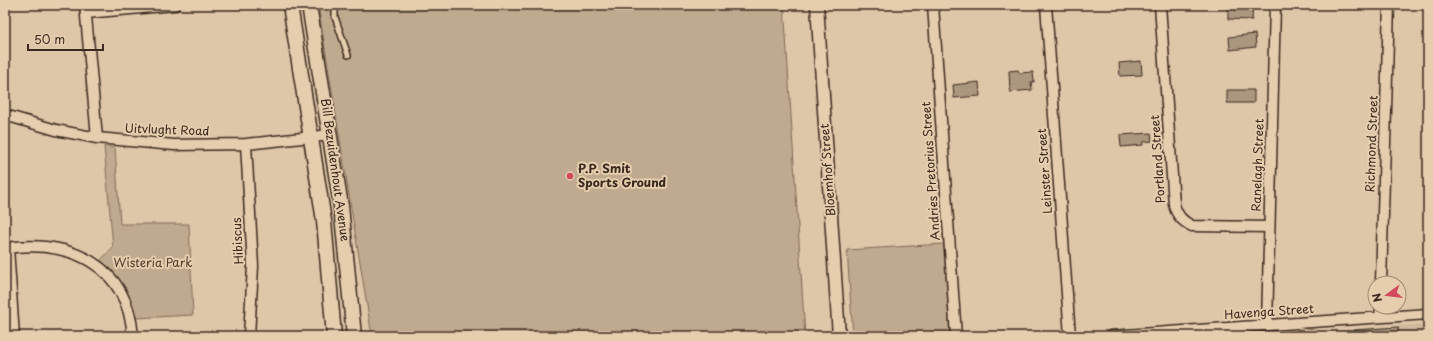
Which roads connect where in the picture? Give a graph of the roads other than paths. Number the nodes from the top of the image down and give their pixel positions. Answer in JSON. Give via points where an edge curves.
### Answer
{"nodes":[{"id":1,"x":175,"y":5,"type":"edge"},
{"id":2,"x":290,"y":5,"type":"edge"},
{"id":3,"x":309,"y":5,"type":"edge"},
{"id":4,"x":335,"y":5,"type":"edge"},
{"id":5,"x":817,"y":5,"type":"edge"},
{"id":6,"x":933,"y":5,"type":"edge"},
{"id":7,"x":1046,"y":5,"type":"edge"},
{"id":8,"x":1160,"y":5,"type":"edge"},
{"id":9,"x":1275,"y":5,"type":"edge"},
{"id":10,"x":1389,"y":5,"type":"edge"},
{"id":11,"x":86,"y":9,"type":"edge"},
{"id":12,"x":348,"y":55,"type":"dead end"},
{"id":13,"x":5,"y":115,"type":"edge"},
{"id":14,"x":330,"y":135,"type":"junction"},
{"id":15,"x":312,"y":137,"type":"junction"},
{"id":16,"x":97,"y":138,"type":"junction"},
{"id":17,"x":246,"y":144,"type":"junction"},
{"id":18,"x":1269,"y":227,"type":"junction"},
{"id":19,"x":6,"y":248,"type":"edge"},
{"id":20,"x":1381,"y":275,"type":"edge"},
{"id":21,"x":1367,"y":313,"type":"edge"},
{"id":22,"x":1407,"y":313,"type":"edge"},
{"id":23,"x":1428,"y":314,"type":"edge"},
{"id":24,"x":1267,"y":325,"type":"junction"},
{"id":25,"x":14,"y":336,"type":"edge"},
{"id":26,"x":132,"y":336,"type":"edge"},
{"id":27,"x":249,"y":336,"type":"edge"},
{"id":28,"x":334,"y":336,"type":"edge"},
{"id":29,"x":354,"y":336,"type":"edge"},
{"id":30,"x":840,"y":336,"type":"edge"},
{"id":31,"x":956,"y":336,"type":"edge"},
{"id":32,"x":1070,"y":336,"type":"edge"},
{"id":33,"x":1112,"y":336,"type":"edge"}],
"edges":[{"from":1,"to":11,"type":"street"},
{"from":2,"to":15,"type":"main road","name":"Bill Bezuidenhout Avenue"},
{"from":3,"to":14,"type":"main road","name":"Bill Bezuidenhout Avenue"},
{"from":4,"to":12,"type":"lane","via":[[335,17]]},
{"from":5,"to":30,"type":"street","name":"Bloemhof Street"},
{"from":6,"to":31,"type":"street","name":"Andries Pretorius Street"},
{"from":7,"to":32,"type":"street","name":"Leinster Street"},
{"from":8,"to":18,"type":"street","name":"Portland Street","via":[[1174,204],[1177,213],[1182,220],[1192,226]]},
{"from":9,"to":18,"type":"street","name":"Ranelagh Street"},
{"from":10,"to":20,"type":"street","name":"Richmond Street"},
{"from":11,"to":16,"type":"street"},
{"from":13,"to":16,"type":"street","name":"Uitvlught Road","via":[[56,130]]},
{"from":14,"to":15,"type":"street","name":"Uitvlught Road"},
{"from":14,"to":29,"type":"main road","name":"Bill Bezuidenhout Avenue","via":[[345,237]]},
{"from":15,"to":17,"type":"street","name":"Uitvlught Road"},
{"from":15,"to":28,"type":"main road","name":"Bill Bezuidenhout Avenue","via":[[324,221]]},
{"from":16,"to":17,"type":"street","name":"Uitvlught Road","via":[[174,145]]},
{"from":17,"to":27,"type":"street","name":"Hibiscus","via":[[252,266]]},
{"from":18,"to":24,"type":"street","name":"Ranelagh Street"},
{"from":19,"to":25,"type":"street"},
{"from":19,"to":26,"type":"street","via":[[59,248],[91,261],[108,276],[121,294],[129,314]]},
{"from":21,"to":24,"type":"street","name":"Havenga Street"},
{"from":22,"to":23,"type":"street","name":"Havenga Street"},
{"from":24,"to":33,"type":"street","name":"Havenga Street"}]}
